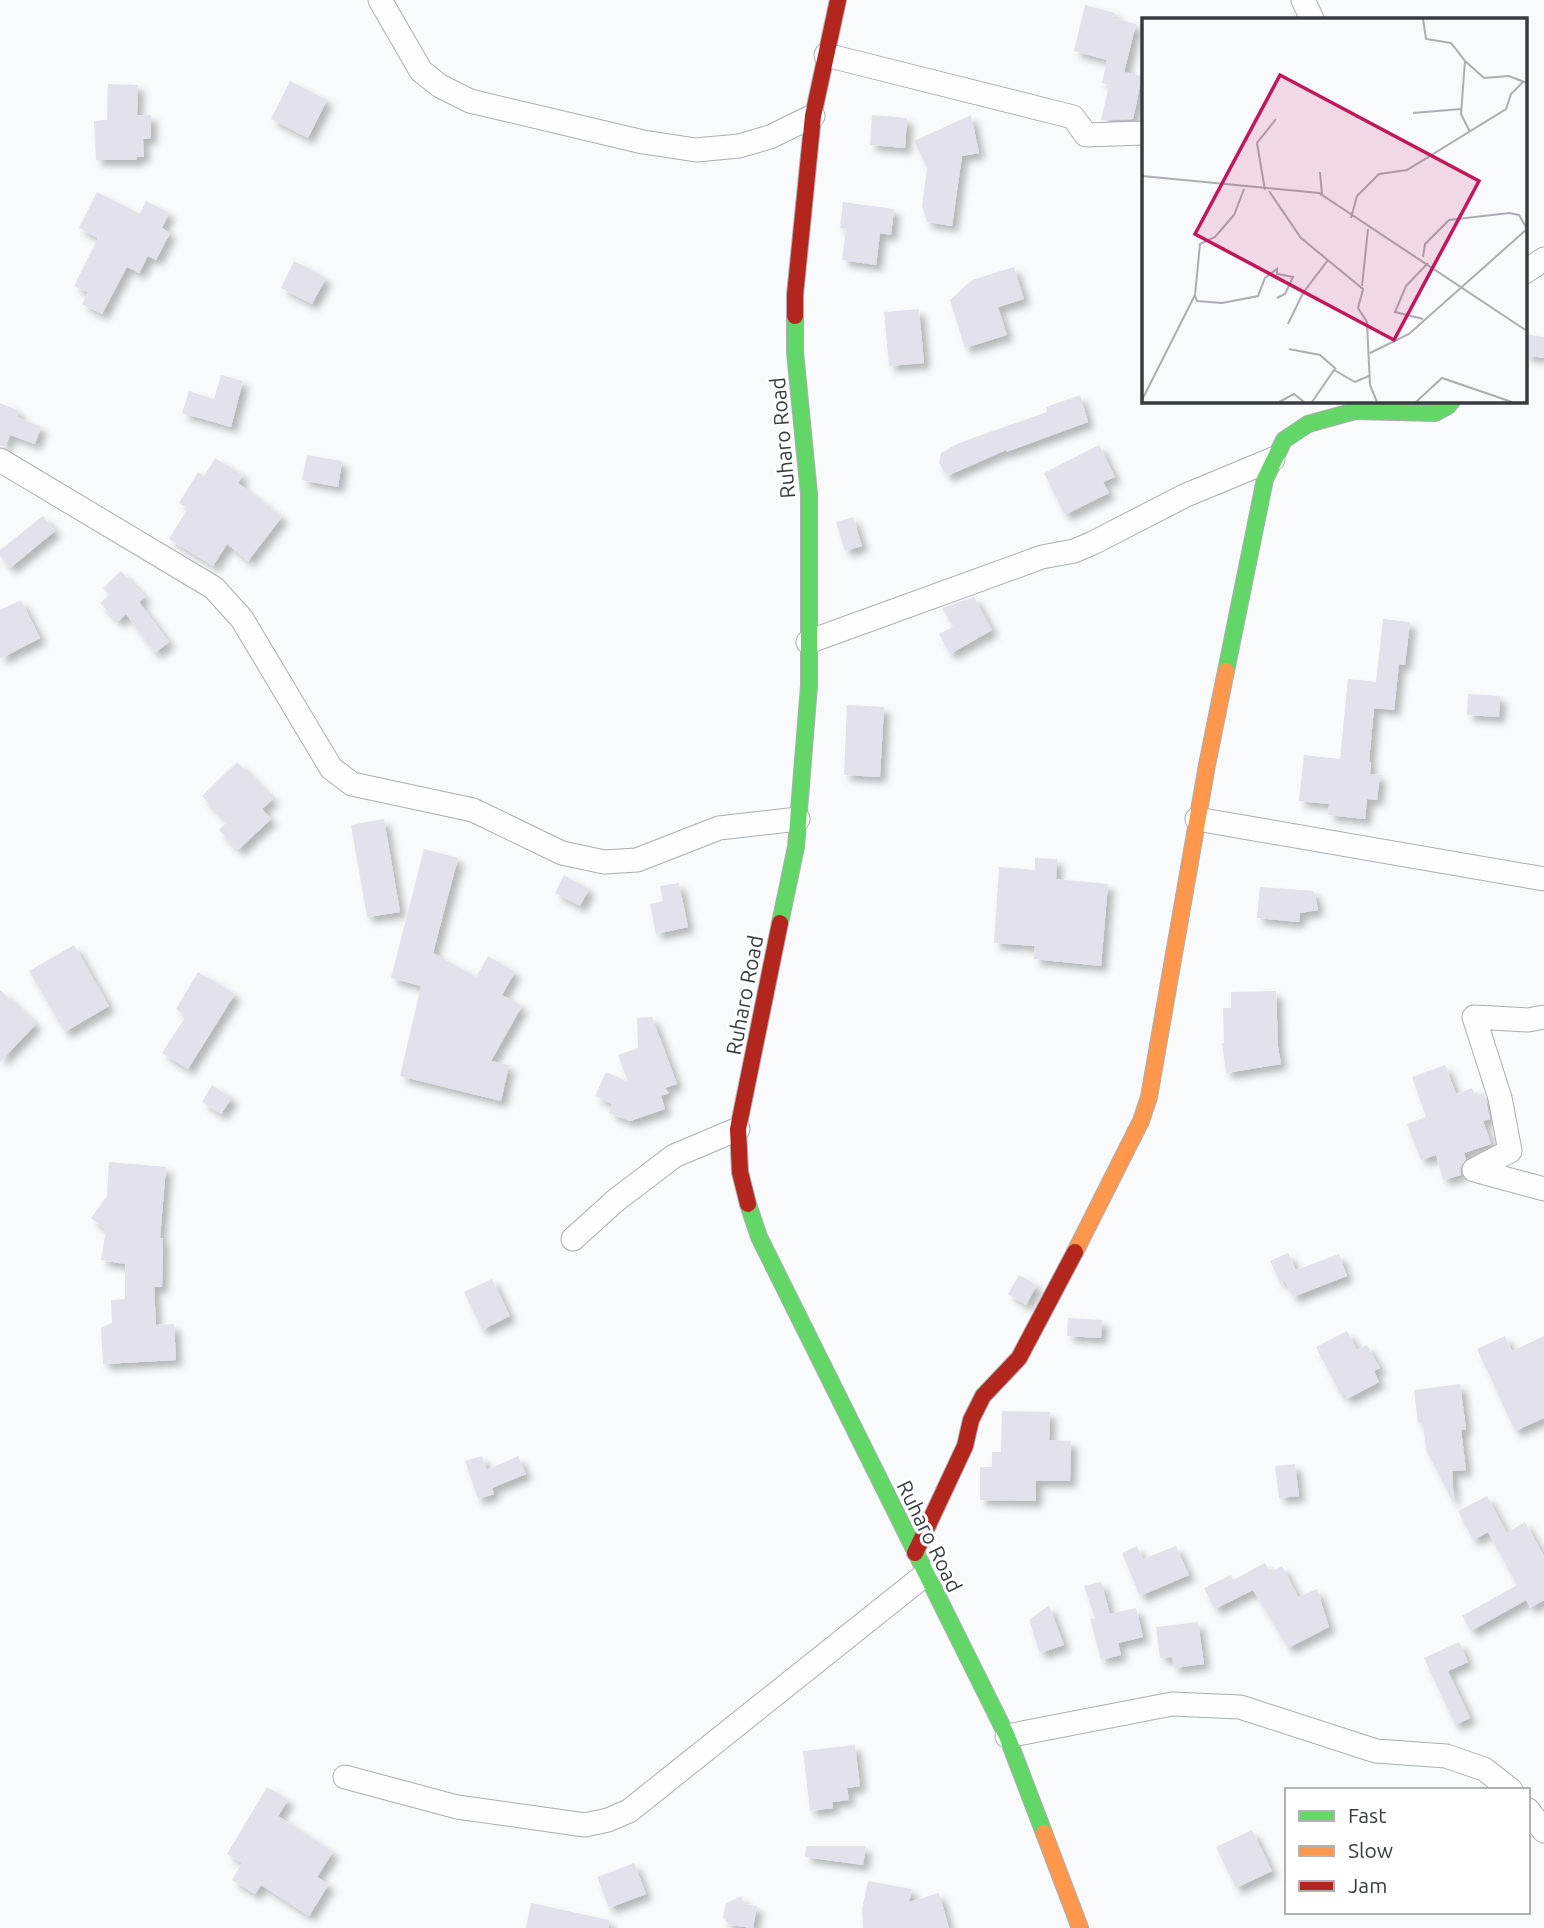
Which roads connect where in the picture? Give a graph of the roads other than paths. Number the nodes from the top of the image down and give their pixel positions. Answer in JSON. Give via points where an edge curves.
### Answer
{"nodes":[{"id":1,"x":380,"y":0,"type":"edge"},
{"id":2,"x":838,"y":0,"type":"edge"},
{"id":3,"x":1303,"y":0,"type":"edge"},
{"id":4,"x":1312,"y":18,"type":"edge"},
{"id":5,"x":826,"y":55,"type":"junction"},
{"id":6,"x":813,"y":116,"type":"junction"},
{"id":7,"x":1142,"y":134,"type":"edge"},
{"id":8,"x":1544,"y":259,"type":"edge"},
{"id":9,"x":1526,"y":271,"type":"edge"},
{"id":10,"x":1451,"y":402,"type":"edge"},
{"id":11,"x":1273,"y":459,"type":"junction"},
{"id":12,"x":0,"y":460,"type":"edge"},
{"id":13,"x":808,"y":642,"type":"junction"},
{"id":14,"x":798,"y":819,"type":"junction"},
{"id":15,"x":1197,"y":819,"type":"junction"},
{"id":16,"x":1544,"y":879,"type":"edge"},
{"id":17,"x":1544,"y":1017,"type":"edge"},
{"id":18,"x":738,"y":1129,"type":"junction"},
{"id":19,"x":1544,"y":1189,"type":"edge"},
{"id":20,"x":573,"y":1238,"type":"dead end"},
{"id":21,"x":915,"y":1553,"type":"junction"},
{"id":22,"x":926,"y":1574,"type":"junction"},
{"id":23,"x":1007,"y":1737,"type":"junction"},
{"id":24,"x":345,"y":1777,"type":"dead end"},
{"id":25,"x":1508,"y":1788,"type":"edge"},
{"id":26,"x":1530,"y":1813,"type":"edge"},
{"id":27,"x":1544,"y":1831,"type":"edge"},
{"id":28,"x":1080,"y":1928,"type":"edge"}],
"edges":[{"from":1,"to":6,"type":"street","via":[[421,71],[470,101],[696,150],[740,146]]},
{"from":2,"to":5,"type":"street","name":"Ruharo Road"},
{"from":3,"to":4,"type":"street"},
{"from":5,"to":6,"type":"street","name":"Ruharo Road"},
{"from":5,"to":7,"type":"street","via":[[1073,117],[1086,135]]},
{"from":6,"to":13,"type":"street","name":"Ruharo Road","via":[[794,323],[809,494]]},
{"from":8,"to":9,"type":"street"},
{"from":10,"to":11,"type":"street","via":[[1435,413],[1355,411],[1308,424],[1284,440]]},
{"from":11,"to":13,"type":"street","via":[[1184,496],[1074,551],[1042,557]]},
{"from":11,"to":15,"type":"street","via":[[1265,479]]},
{"from":12,"to":14,"type":"street","via":[[215,589],[242,619],[331,768],[352,784],[473,810],[562,853],[604,862],[637,860],[719,828]]},
{"from":13,"to":14,"type":"street","name":"Ruharo Road"},
{"from":14,"to":18,"type":"street","name":"Ruharo Road"},
{"from":15,"to":16,"type":"street"},
{"from":15,"to":21,"type":"street","via":[[1145,1110],[1033,1335],[1019,1358],[983,1396]]},
{"from":17,"to":19,"type":"street","via":[[1474,1017],[1500,1098],[1510,1152],[1474,1170]]},
{"from":18,"to":20,"type":"street","via":[[674,1156]]},
{"from":18,"to":21,"type":"street","name":"Ruharo Road","via":[[741,1184],[759,1237]]},
{"from":21,"to":22,"type":"street","name":"Ruharo Road"},
{"from":22,"to":23,"type":"street","name":"Ruharo Road"},
{"from":22,"to":24,"type":"street","via":[[629,1811],[608,1820],[585,1825],[457,1807]]},
{"from":23,"to":25,"type":"street","via":[[1172,1704],[1240,1707],[1376,1751],[1446,1756],[1484,1769]]},
{"from":23,"to":28,"type":"street","name":"Ruharo Road"},
{"from":26,"to":27,"type":"street"}]}
